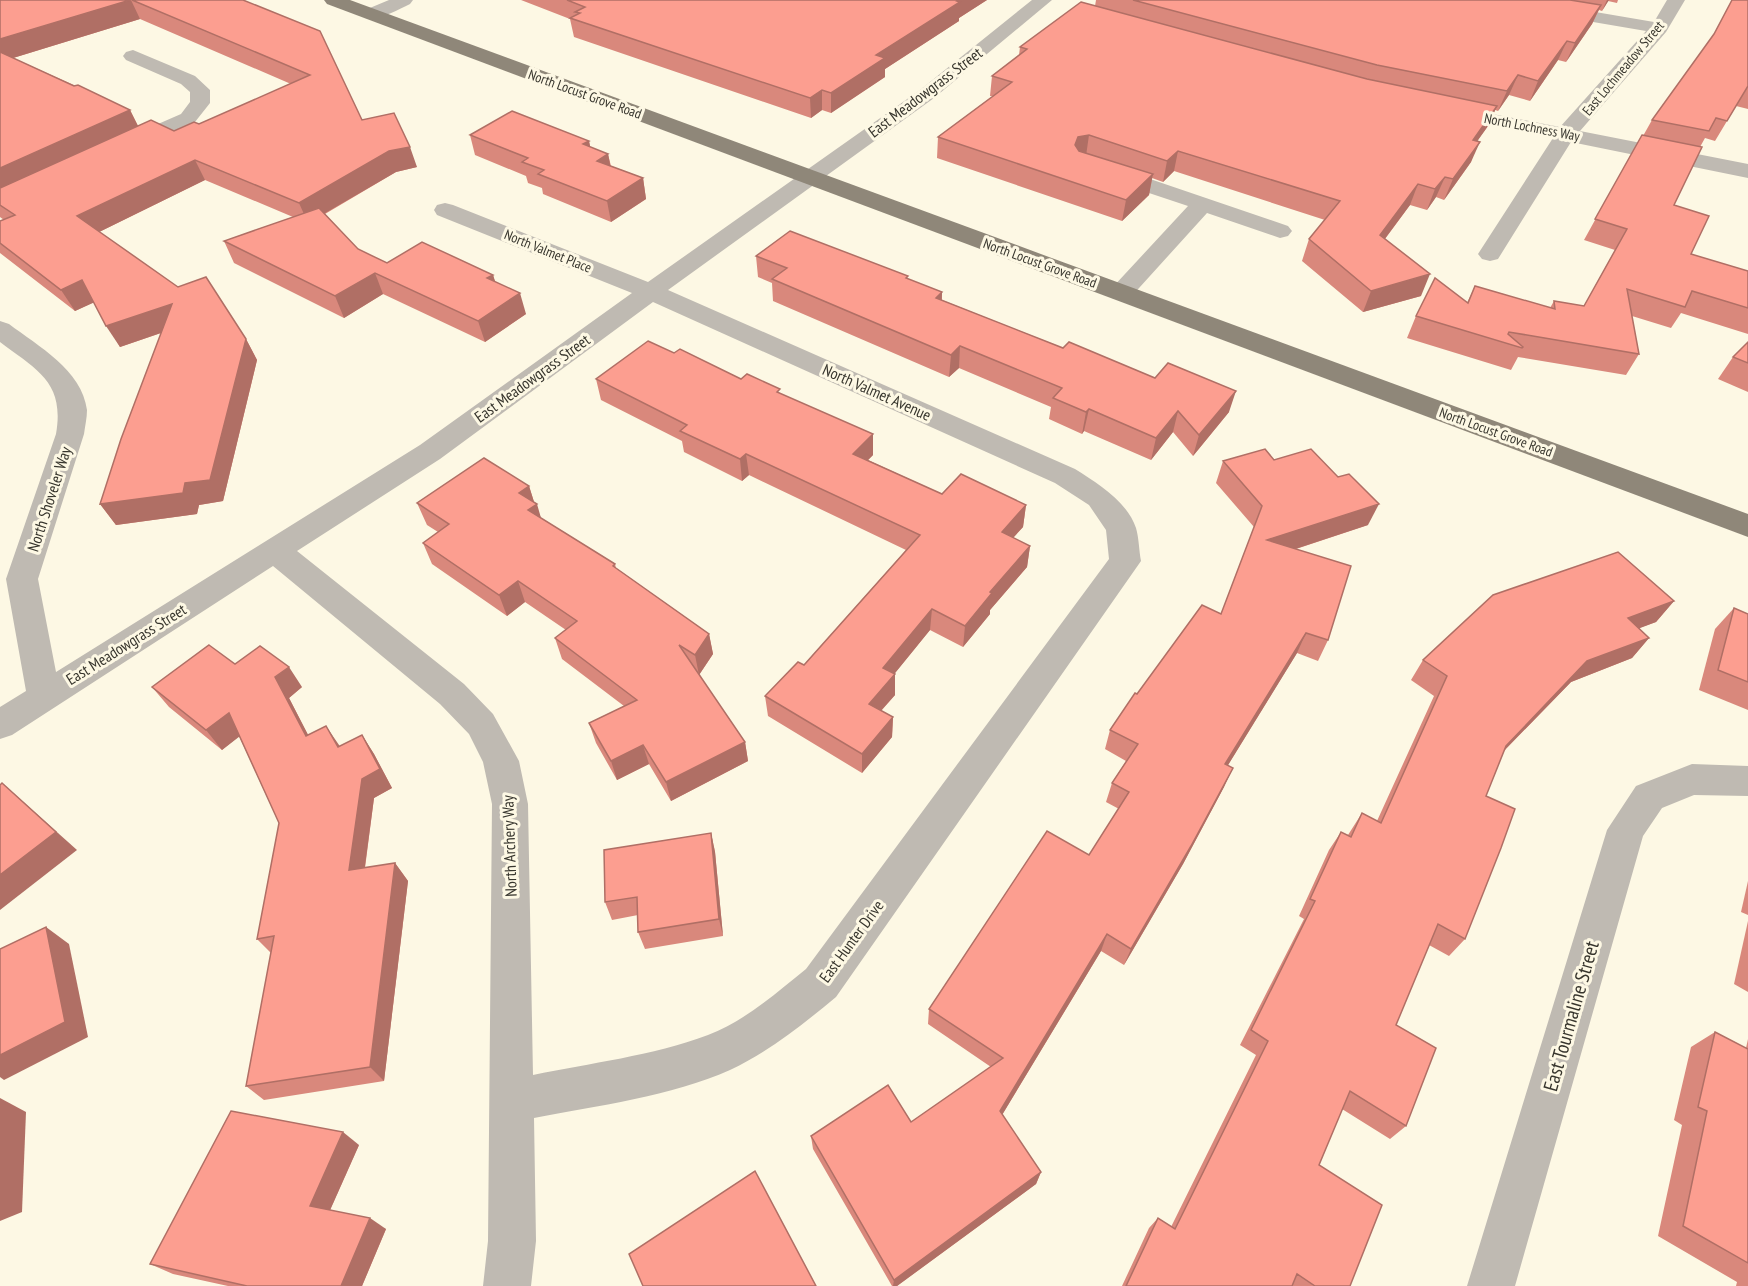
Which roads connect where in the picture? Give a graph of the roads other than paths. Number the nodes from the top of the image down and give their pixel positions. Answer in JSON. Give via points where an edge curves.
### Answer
{"nodes":[{"id":1,"x":333,"y":0,"type":"edge"},
{"id":2,"x":404,"y":0,"type":"edge"},
{"id":3,"x":1493,"y":0,"type":"edge"},
{"id":4,"x":1676,"y":0,"type":"edge"},
{"id":5,"x":1048,"y":4,"type":"edge"},
{"id":6,"x":371,"y":14,"type":"junction"},
{"id":7,"x":1659,"y":28,"type":"junction"},
{"id":8,"x":133,"y":56,"type":"dead end"},
{"id":9,"x":1429,"y":107,"type":"edge"},
{"id":10,"x":1566,"y":134,"type":"junction"},
{"id":11,"x":105,"y":157,"type":"edge"},
{"id":12,"x":1085,"y":164,"type":"edge"},
{"id":13,"x":1748,"y":171,"type":"edge"},
{"id":14,"x":808,"y":177,"type":"junction"},
{"id":15,"x":1203,"y":204,"type":"junction"},
{"id":16,"x":445,"y":210,"type":"dead end"},
{"id":17,"x":1280,"y":231,"type":"dead end"},
{"id":18,"x":1490,"y":254,"type":"dead end"},
{"id":19,"x":651,"y":292,"type":"junction"},
{"id":20,"x":1121,"y":293,"type":"junction"},
{"id":21,"x":0,"y":329,"type":"edge"},
{"id":22,"x":1099,"y":498,"type":"joint"},
{"id":23,"x":1748,"y":526,"type":"edge"},
{"id":24,"x":274,"y":550,"type":"junction"},
{"id":25,"x":44,"y":697,"type":"junction"},
{"id":26,"x":0,"y":724,"type":"edge"},
{"id":27,"x":1748,"y":781,"type":"edge"},
{"id":28,"x":511,"y":1101,"type":"junction"},
{"id":29,"x":507,"y":1286,"type":"edge"},
{"id":30,"x":1491,"y":1286,"type":"edge"}],
"edges":[{"from":1,"to":6,"type":"main road","name":"North Locust Grove Road"},
{"from":2,"to":6,"type":"street"},
{"from":3,"to":7,"type":"street"},
{"from":4,"to":7,"type":"street","name":"East Lochmeadow Street"},
{"from":5,"to":14,"type":"street","name":"East Meadowgrass Street"},
{"from":6,"to":14,"type":"main road","name":"North Locust Grove Road"},
{"from":7,"to":10,"type":"street","name":"East Lochmeadow Street"},
{"from":8,"to":11,"type":"street","via":[[188,80],[200,90],[200,103],[188,118]]},
{"from":9,"to":10,"type":"street","name":"North Lochness Way"},
{"from":10,"to":13,"type":"street","name":"North Lochness Way"},
{"from":10,"to":18,"type":"street","name":"East Lochmeadow Street"},
{"from":12,"to":15,"type":"street"},
{"from":14,"to":19,"type":"street","name":"East Meadowgrass Street"},
{"from":14,"to":20,"type":"main road","name":"North Locust Grove Road"},
{"from":15,"to":17,"type":"street"},
{"from":15,"to":20,"type":"street"},
{"from":16,"to":19,"type":"street","name":"North Valmet Place"},
{"from":19,"to":22,"type":"street","name":"North Valmet Avenue","via":[[1065,476]]},
{"from":19,"to":24,"type":"street","name":"East Meadowgrass Street","via":[[430,452]]},
{"from":20,"to":23,"type":"main road","name":"North Locust Grove Road"},
{"from":21,"to":25,"type":"street","name":"North Shoveler Way","via":[[50,369],[66,387],[73,410],[70,434],[22,579]]},
{"from":22,"to":28,"type":"street","name":"East Hunter Drive","via":[[1121,528],[1125,561],[821,983],[772,1023],[716,1054],[651,1073]]},
{"from":24,"to":25,"type":"street","name":"East Meadowgrass Street"},
{"from":24,"to":28,"type":"street","name":"North Archery Way","via":[[452,694],[481,724],[501,761],[510,804]]},
{"from":25,"to":26,"type":"street","name":"East Meadowgrass Street"},
{"from":27,"to":30,"type":"street","name":"East Tourmaline Street","via":[[1692,779],[1649,797],[1626,830]]},
{"from":28,"to":29,"type":"street","via":[[512,1241]]}]}
